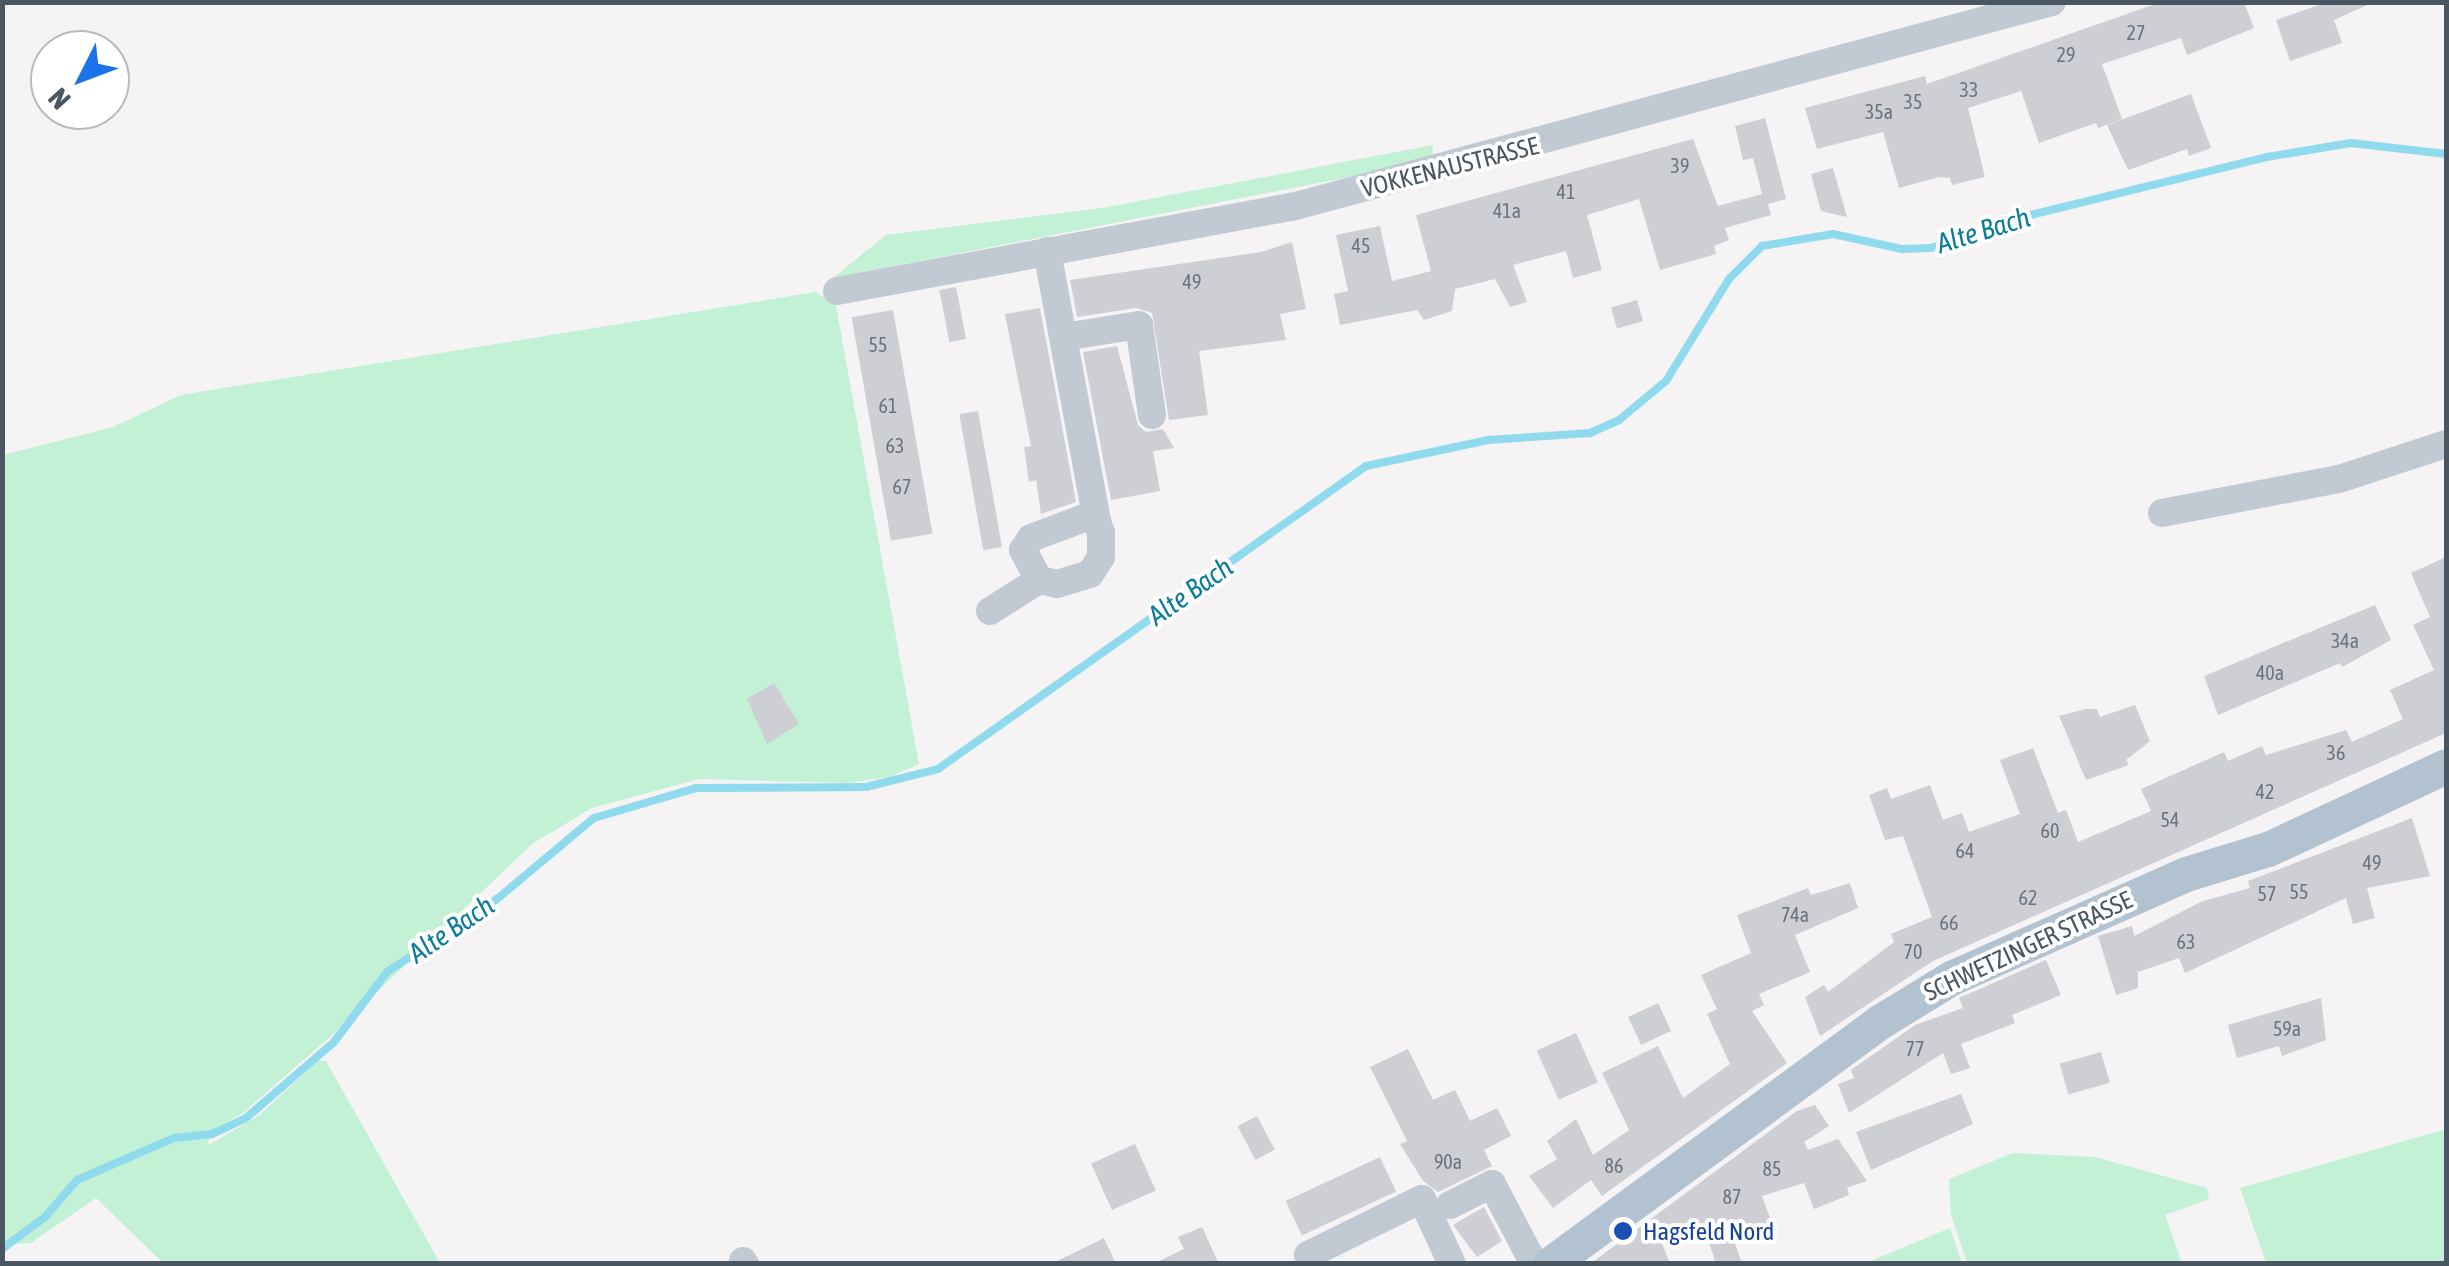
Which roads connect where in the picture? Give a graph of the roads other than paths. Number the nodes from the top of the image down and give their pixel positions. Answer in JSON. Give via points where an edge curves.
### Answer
{"nodes":[{"id":1,"x":2052,"y":2,"type":"edge"},
{"id":2,"x":1048,"y":251,"type":"junction"},
{"id":3,"x":837,"y":291,"type":"dead end"},
{"id":4,"x":1064,"y":336,"type":"junction"},
{"id":5,"x":1152,"y":415,"type":"dead end"},
{"id":6,"x":2446,"y":444,"type":"edge"},
{"id":7,"x":2162,"y":514,"type":"dead end"},
{"id":8,"x":1096,"y":521,"type":"junction"},
{"id":9,"x":1038,"y":580,"type":"junction"},
{"id":10,"x":990,"y":611,"type":"dead end"},
{"id":11,"x":2446,"y":766,"type":"edge"},
{"id":12,"x":1450,"y":1205,"type":"dead end"},
{"id":13,"x":1308,"y":1255,"type":"dead end"},
{"id":14,"x":1452,"y":1264,"type":"edge"},
{"id":15,"x":1534,"y":1264,"type":"edge"},
{"id":16,"x":1550,"y":1264,"type":"edge"}],
"edges":[{"from":1,"to":2,"type":"street","name":"VOKKENAUSTRASSE","via":[[1452,169]]},
{"from":2,"to":3,"type":"street","name":"VOKKENAUSTRASSE"},
{"from":2,"to":4,"type":"street"},
{"from":4,"to":5,"type":"street","via":[[1139,325]]},
{"from":4,"to":8,"type":"street"},
{"from":6,"to":7,"type":"street","via":[[2339,480]]},
{"from":8,"to":9,"type":"street","via":[[1100,558],[1090,574],[1057,584]]},
{"from":8,"to":9,"type":"street","via":[[1063,523],[1031,538],[1023,550]]},
{"from":9,"to":10,"type":"street"},
{"from":11,"to":16,"type":"main road","name":"SCHWETZINGER STRASSE","via":[[2340,818],[2186,874],[1952,978],[1881,1021]]},
{"from":12,"to":15,"type":"street","via":[[1492,1184]]},
{"from":13,"to":14,"type":"street","via":[[1422,1198]]}]}
